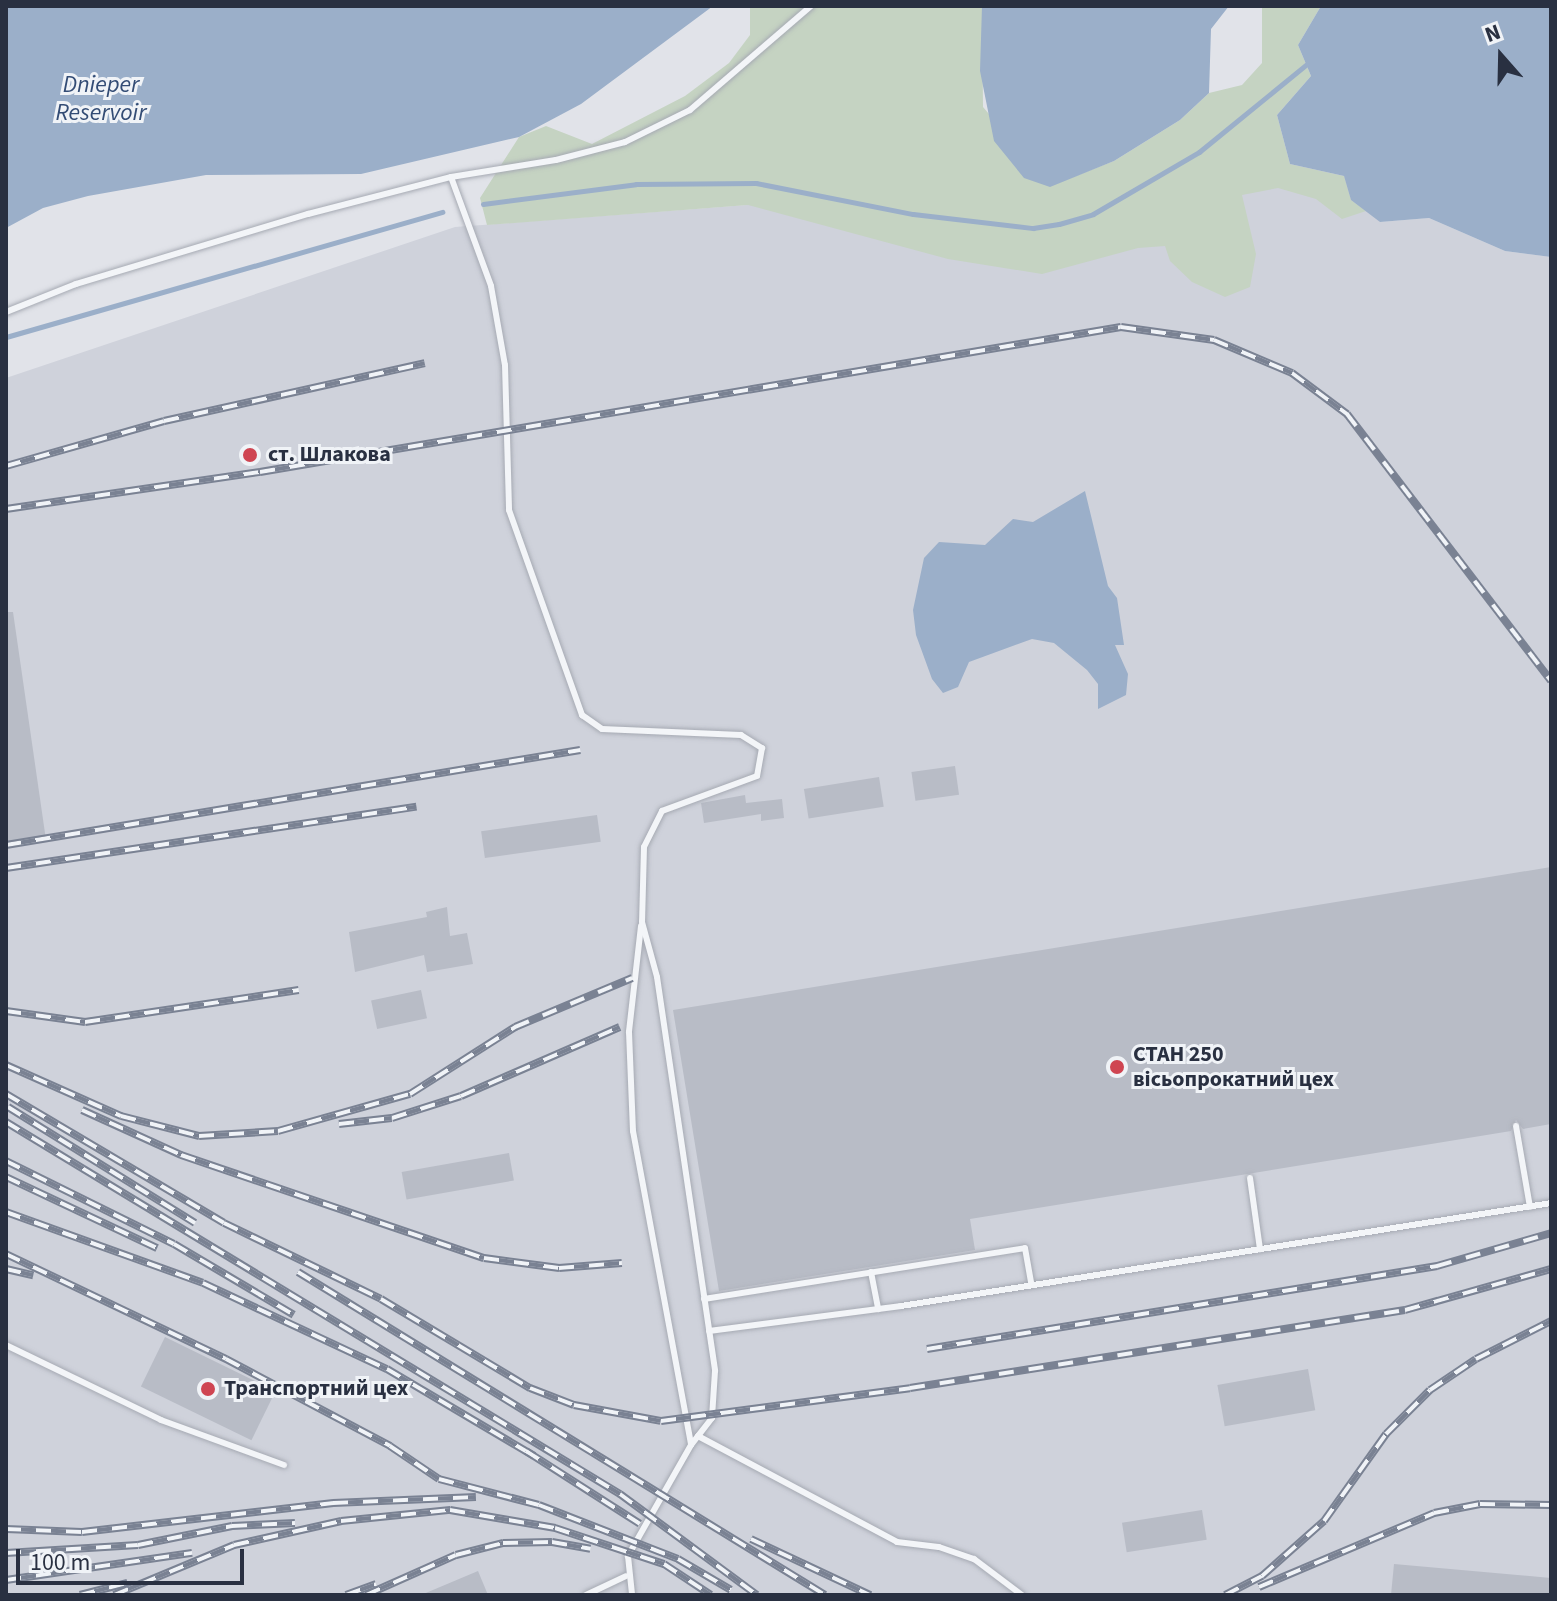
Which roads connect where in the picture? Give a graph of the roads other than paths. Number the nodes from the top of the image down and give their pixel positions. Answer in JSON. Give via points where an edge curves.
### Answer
{"nodes":[{"id":1,"x":811,"y":6,"type":"edge"},
{"id":2,"x":451,"y":177,"type":"junction"},
{"id":3,"x":6,"y":312,"type":"edge"},
{"id":4,"x":642,"y":922,"type":"junction"},
{"id":5,"x":1516,"y":1126,"type":"dead end"},
{"id":6,"x":1250,"y":1178,"type":"dead end"},
{"id":7,"x":1551,"y":1203,"type":"edge"},
{"id":8,"x":1530,"y":1207,"type":"junction"},
{"id":9,"x":1260,"y":1249,"type":"junction"},
{"id":10,"x":871,"y":1272,"type":"junction"},
{"id":11,"x":1031,"y":1283,"type":"junction"},
{"id":12,"x":704,"y":1299,"type":"junction"},
{"id":13,"x":878,"y":1309,"type":"junction"},
{"id":14,"x":709,"y":1331,"type":"junction"},
{"id":15,"x":6,"y":1345,"type":"edge"},
{"id":16,"x":698,"y":1436,"type":"junction"},
{"id":17,"x":691,"y":1445,"type":"junction"},
{"id":18,"x":284,"y":1465,"type":"dead end"},
{"id":19,"x":626,"y":1576,"type":"junction"},
{"id":20,"x":586,"y":1595,"type":"edge"},
{"id":21,"x":632,"y":1595,"type":"edge"},
{"id":22,"x":1022,"y":1595,"type":"edge"}],
"edges":[{"from":1,"to":2,"type":"lane","via":[[690,110],[625,142],[556,160]]},
{"from":2,"to":3,"type":"lane","via":[[76,284]]},
{"from":2,"to":4,"type":"lane","via":[[491,286],[503,352],[509,510],[582,715],[602,729],[741,735],[762,748],[757,776],[748,783],[687,797],[662,811],[650,827],[644,847]]},
{"from":4,"to":12,"type":"lane","via":[[657,977]]},
{"from":4,"to":17,"type":"lane","via":[[629,1032],[633,1131]]},
{"from":5,"to":8,"type":"lane"},
{"from":6,"to":9,"type":"lane"},
{"from":7,"to":8,"type":"lane"},
{"from":8,"to":9,"type":"lane"},
{"from":9,"to":11,"type":"lane"},
{"from":10,"to":11,"type":"lane","via":[[1025,1248]]},
{"from":10,"to":12,"type":"lane"},
{"from":10,"to":13,"type":"lane"},
{"from":11,"to":13,"type":"lane"},
{"from":12,"to":14,"type":"lane"},
{"from":13,"to":14,"type":"lane"},
{"from":14,"to":16,"type":"lane","via":[[715,1371],[712,1418]]},
{"from":15,"to":18,"type":"lane","via":[[161,1420]]},
{"from":16,"to":17,"type":"lane"},
{"from":16,"to":22,"type":"lane","via":[[897,1542],[974,1559]]},
{"from":17,"to":19,"type":"lane","via":[[628,1556]]},
{"from":19,"to":20,"type":"lane"},
{"from":19,"to":21,"type":"lane"}]}
